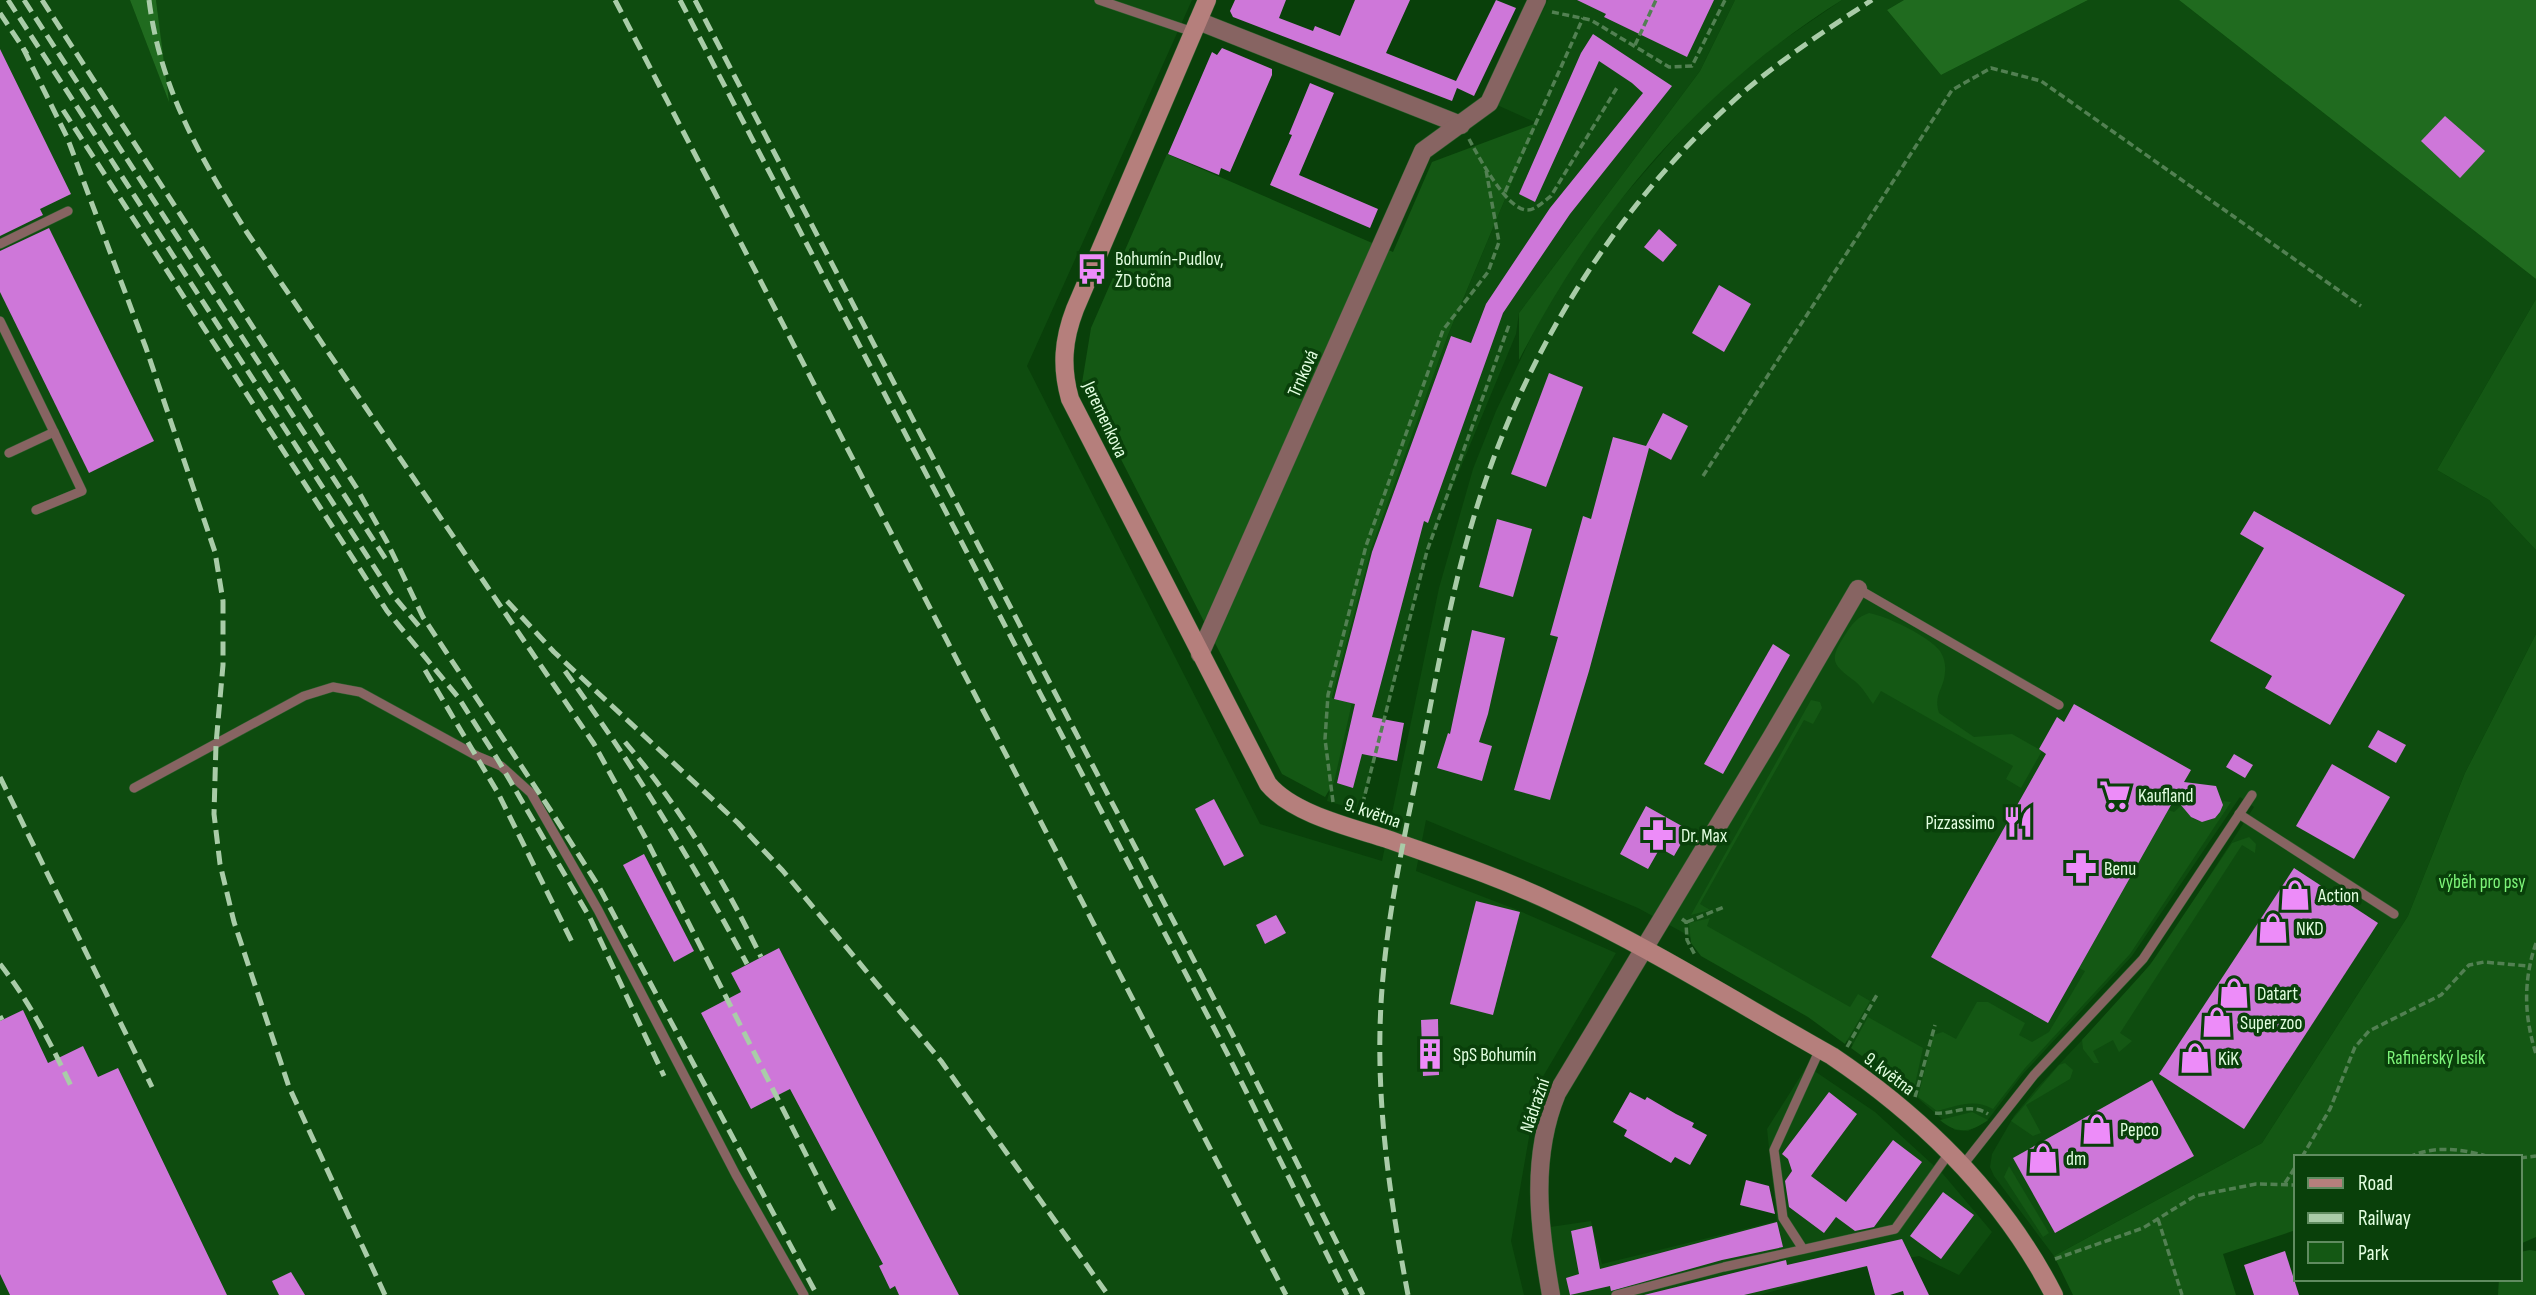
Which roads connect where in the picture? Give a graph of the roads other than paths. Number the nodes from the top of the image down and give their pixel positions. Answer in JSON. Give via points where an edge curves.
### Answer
{"nodes":[{"id":1,"x":1100,"y":0,"type":"edge"},
{"id":2,"x":1208,"y":0,"type":"edge"},
{"id":3,"x":1535,"y":4,"type":"edge"},
{"id":4,"x":1196,"y":27,"type":"junction"},
{"id":5,"x":1461,"y":125,"type":"junction"},
{"id":6,"x":68,"y":211,"type":"dead end"},
{"id":7,"x":0,"y":244,"type":"edge"},
{"id":8,"x":0,"y":321,"type":"edge"},
{"id":9,"x":54,"y":432,"type":"junction"},
{"id":10,"x":9,"y":453,"type":"dead end"},
{"id":11,"x":36,"y":510,"type":"dead end"},
{"id":12,"x":1858,"y":589,"type":"joint"},
{"id":13,"x":1200,"y":654,"type":"junction"},
{"id":14,"x":2059,"y":705,"type":"dead end"},
{"id":15,"x":134,"y":788,"type":"dead end"},
{"id":16,"x":2252,"y":795,"type":"dead end"},
{"id":17,"x":2239,"y":814,"type":"junction"},
{"id":18,"x":1327,"y":819,"type":"joint"},
{"id":19,"x":2394,"y":914,"type":"dead end"},
{"id":20,"x":1643,"y":949,"type":"junction"},
{"id":21,"x":1820,"y":1049,"type":"junction"},
{"id":22,"x":1956,"y":1158,"type":"junction"},
{"id":23,"x":1803,"y":1249,"type":"junction"},
{"id":24,"x":804,"y":1295,"type":"edge"},
{"id":25,"x":1551,"y":1295,"type":"edge"},
{"id":26,"x":1616,"y":1295,"type":"edge"},
{"id":27,"x":2054,"y":1295,"type":"edge"}],
"edges":[{"from":1,"to":4,"type":"lane"},
{"from":2,"to":4,"type":"street","name":"Jeremenkova"},
{"from":3,"to":5,"type":"street","name":"Trnková","via":[[1489,103]]},
{"from":4,"to":5,"type":"street"},
{"from":4,"to":13,"type":"street","name":"Jeremenkova","via":[[1075,309],[1065,337],[1063,366],[1070,400]]},
{"from":5,"to":13,"type":"street","name":"Trnková","via":[[1423,150]]},
{"from":6,"to":7,"type":"lane"},
{"from":8,"to":9,"type":"lane"},
{"from":9,"to":10,"type":"lane"},
{"from":9,"to":11,"type":"lane","via":[[82,491]]},
{"from":12,"to":14,"type":"lane"},
{"from":12,"to":20,"type":"street"},
{"from":13,"to":18,"type":"street","name":"Jeremenkova","via":[[1268,784],[1284,800]]},
{"from":15,"to":24,"type":"lane","via":[[304,696],[333,687],[360,692],[501,766],[531,793]]},
{"from":16,"to":17,"type":"lane"},
{"from":17,"to":19,"type":"lane"},
{"from":17,"to":22,"type":"lane","via":[[2143,959]]},
{"from":18,"to":20,"type":"street","name":"9. května","via":[[1518,887]]},
{"from":20,"to":21,"type":"street","name":"9. května"},
{"from":20,"to":25,"type":"street","name":"Nádražní","via":[[1562,1084],[1544,1131],[1539,1211]]},
{"from":21,"to":22,"type":"street","name":"9. května","via":[[1910,1114]]},
{"from":21,"to":23,"type":"lane","via":[[1774,1150],[1783,1218]]},
{"from":22,"to":23,"type":"lane","via":[[1895,1228]]},
{"from":22,"to":27,"type":"street","name":"9. května","via":[[2005,1217]]},
{"from":23,"to":26,"type":"lane"}]}
